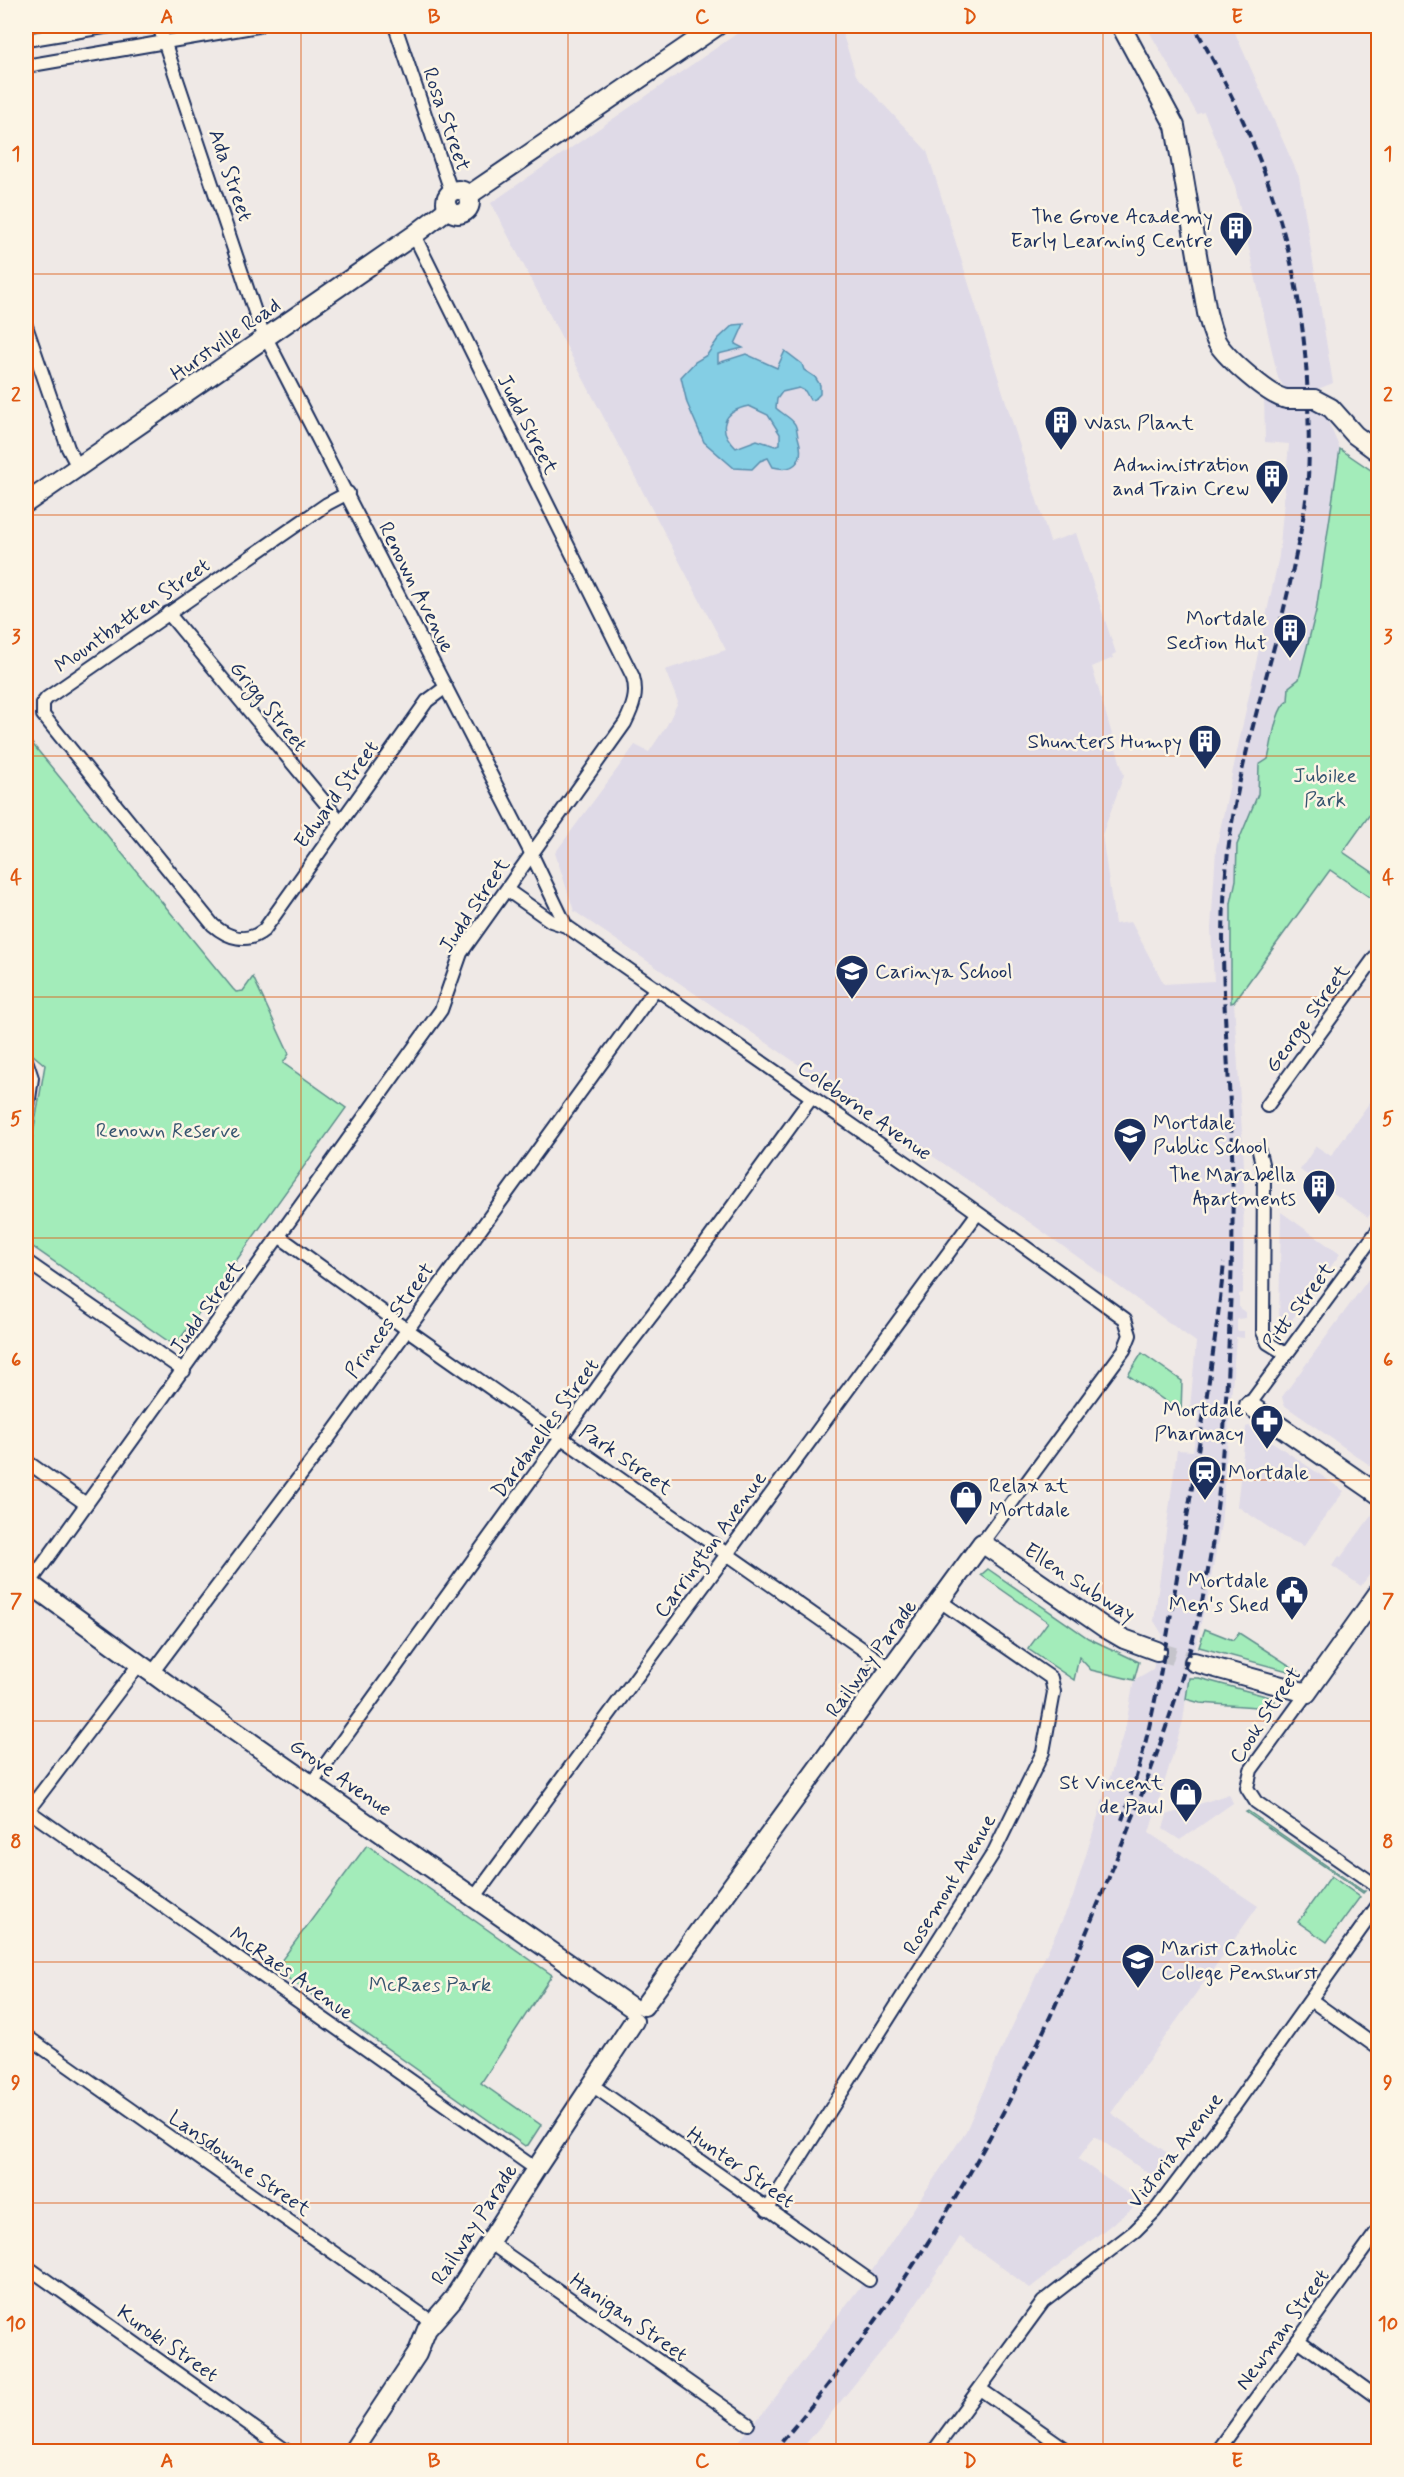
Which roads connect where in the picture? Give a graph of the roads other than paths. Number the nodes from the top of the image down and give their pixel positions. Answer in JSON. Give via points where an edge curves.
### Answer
{"nodes":[{"id":1,"x":110,"y":26,"type":"edge"},
{"id":2,"x":159,"y":26,"type":"edge"},
{"id":3,"x":258,"y":26,"type":"edge"},
{"id":4,"x":395,"y":26,"type":"edge"},
{"id":5,"x":717,"y":26,"type":"edge"},
{"id":6,"x":1121,"y":26,"type":"edge"},
{"id":7,"x":26,"y":40,"type":"edge"},
{"id":8,"x":165,"y":43,"type":"junction"},
{"id":9,"x":26,"y":66,"type":"edge"},
{"id":10,"x":456,"y":199,"type":"junction"},
{"id":11,"x":414,"y":235,"type":"junction"},
{"id":12,"x":26,"y":326,"type":"edge"},
{"id":13,"x":267,"y":337,"type":"junction"},
{"id":14,"x":1378,"y":452,"type":"edge"},
{"id":15,"x":78,"y":467,"type":"junction"},
{"id":16,"x":348,"y":493,"type":"junction"},
{"id":17,"x":26,"y":503,"type":"edge"},
{"id":18,"x":168,"y":614,"type":"junction"},
{"id":19,"x":446,"y":687,"type":"junction"},
{"id":20,"x":341,"y":822,"type":"junction"},
{"id":21,"x":532,"y":855,"type":"junction"},
{"id":22,"x":507,"y":890,"type":"junction"},
{"id":23,"x":566,"y":926,"type":"junction"},
{"id":24,"x":264,"y":930,"type":"joint"},
{"id":25,"x":1378,"y":953,"type":"edge"},
{"id":26,"x":1374,"y":968,"type":"edge"},
{"id":27,"x":656,"y":988,"type":"junction"},
{"id":28,"x":26,"y":1060,"type":"edge"},
{"id":29,"x":812,"y":1097,"type":"junction"},
{"id":30,"x":1267,"y":1106,"type":"dead end"},
{"id":31,"x":26,"y":1119,"type":"edge"},
{"id":32,"x":1259,"y":1151,"type":"dead end"},
{"id":33,"x":977,"y":1214,"type":"junction"},
{"id":34,"x":1378,"y":1230,"type":"edge"},
{"id":35,"x":280,"y":1237,"type":"junction"},
{"id":36,"x":26,"y":1261,"type":"edge"},
{"id":37,"x":406,"y":1329,"type":"junction"},
{"id":38,"x":1130,"y":1335,"type":"joint"},
{"id":39,"x":1286,"y":1354,"type":"junction"},
{"id":40,"x":184,"y":1371,"type":"junction"},
{"id":41,"x":1249,"y":1405,"type":"joint"},
{"id":42,"x":562,"y":1438,"type":"junction"},
{"id":43,"x":26,"y":1461,"type":"edge"},
{"id":44,"x":1378,"y":1494,"type":"edge"},
{"id":45,"x":86,"y":1504,"type":"junction"},
{"id":46,"x":982,"y":1543,"type":"junction"},
{"id":47,"x":727,"y":1553,"type":"junction"},
{"id":48,"x":27,"y":1583,"type":"edge"},
{"id":49,"x":1378,"y":1593,"type":"edge"},
{"id":50,"x":940,"y":1601,"type":"junction"},
{"id":51,"x":1157,"y":1651,"type":"tunnel mouth"},
{"id":52,"x":1194,"y":1662,"type":"tunnel mouth"},
{"id":53,"x":146,"y":1668,"type":"junction"},
{"id":54,"x":891,"y":1669,"type":"junction"},
{"id":55,"x":1307,"y":1693,"type":"junction"},
{"id":56,"x":312,"y":1783,"type":"junction"},
{"id":57,"x":26,"y":1810,"type":"edge"},
{"id":58,"x":1378,"y":1887,"type":"edge"},
{"id":59,"x":474,"y":1898,"type":"junction"},
{"id":60,"x":1378,"y":1905,"type":"edge"},
{"id":61,"x":1311,"y":2000,"type":"junction"},
{"id":62,"x":637,"y":2011,"type":"junction"},
{"id":63,"x":26,"y":2036,"type":"edge"},
{"id":64,"x":1378,"y":2048,"type":"edge"},
{"id":65,"x":592,"y":2085,"type":"junction"},
{"id":66,"x":536,"y":2169,"type":"junction"},
{"id":67,"x":767,"y":2210,"type":"junction"},
{"id":68,"x":1378,"y":2230,"type":"edge"},
{"id":69,"x":489,"y":2242,"type":"junction"},
{"id":70,"x":26,"y":2266,"type":"edge"},
{"id":71,"x":869,"y":2280,"type":"dead end"},
{"id":72,"x":432,"y":2322,"type":"junction"},
{"id":73,"x":1298,"y":2340,"type":"junction"},
{"id":74,"x":980,"y":2389,"type":"junction"},
{"id":75,"x":1378,"y":2398,"type":"edge"},
{"id":76,"x":748,"y":2424,"type":"dead end"},
{"id":77,"x":288,"y":2451,"type":"edge"},
{"id":78,"x":352,"y":2451,"type":"edge"},
{"id":79,"x":933,"y":2451,"type":"edge"},
{"id":80,"x":1070,"y":2451,"type":"edge"},
{"id":81,"x":1217,"y":2451,"type":"edge"}],
"edges":[{"from":1,"to":7,"type":"street"},
{"from":2,"to":8,"type":"street","name":"Ada Street"},
{"from":3,"to":8,"type":"street"},
{"from":4,"to":10,"type":"street","name":"Rosa Street"},
{"from":5,"to":10,"type":"street","name":"Hurstville Road"},
{"from":6,"to":14,"type":"street","bridge":true,"via":[[1175,126],[1207,313],[1215,339],[1235,362],[1275,395],[1314,399],[1331,408],[1355,435]]},
{"from":8,"to":9,"type":"street"},
{"from":8,"to":13,"type":"street","name":"Ada Street","via":[[259,324]]},
{"from":10,"to":11,"type":"street","name":"Hurstville Road"},
{"from":11,"to":13,"type":"street","name":"Hurstville Road"},
{"from":11,"to":21,"type":"street","name":"Judd Street","via":[[635,682],[635,701],[626,723]]},
{"from":12,"to":15,"type":"street"},
{"from":13,"to":15,"type":"street","name":"Hurstville Road"},
{"from":13,"to":16,"type":"street","name":"Renown Avenue"},
{"from":15,"to":17,"type":"street","name":"Hurstville Road"},
{"from":16,"to":18,"type":"street","name":"Mountbatten Street"},
{"from":16,"to":19,"type":"street","name":"Renown Avenue"},
{"from":18,"to":20,"type":"street","name":"Grigg Street"},
{"from":18,"to":24,"type":"street","name":"Mountbatten Street","via":[[47,698],[43,715],[213,925],[237,938],[255,936]]},
{"from":19,"to":20,"type":"street","name":"Edward Street","via":[[427,701]]},
{"from":19,"to":21,"type":"street","name":"Renown Avenue"},
{"from":20,"to":24,"type":"street","name":"Edward Street"},
{"from":21,"to":22,"type":"street","name":"Judd Street"},
{"from":21,"to":23,"type":"street","name":"Coleborne Avenue"},
{"from":22,"to":23,"type":"street","name":"Coleborne Avenue","via":[[551,921]]},
{"from":22,"to":35,"type":"street","name":"Judd Street","via":[[458,960],[441,1010]]},
{"from":23,"to":27,"type":"street","name":"Coleborne Avenue"},
{"from":25,"to":26,"type":"street","name":"George Street"},
{"from":26,"to":30,"type":"street","name":"George Street"},
{"from":27,"to":29,"type":"street","name":"Coleborne Avenue"},
{"from":27,"to":37,"type":"street","name":"Princes Street"},
{"from":28,"to":31,"type":"street","via":[[32,1078]]},
{"from":29,"to":33,"type":"street","name":"Coleborne Avenue"},
{"from":29,"to":42,"type":"street","name":"Dardanelles Street"},
{"from":32,"to":39,"type":"street","via":[[1264,1172],[1263,1332],[1268,1343]]},
{"from":33,"to":38,"type":"street","name":"Coleborne Avenue","via":[[1121,1315],[1128,1323]]},
{"from":33,"to":47,"type":"street","name":"Carrington Avenue"},
{"from":34,"to":39,"type":"street","name":"Pitt Street"},
{"from":35,"to":37,"type":"street","name":"Park Street"},
{"from":35,"to":40,"type":"street","name":"Judd Street"},
{"from":36,"to":40,"type":"street"},
{"from":37,"to":42,"type":"street","name":"Park Street"},
{"from":37,"to":53,"type":"street","name":"Princes Street","via":[[328,1439]]},
{"from":38,"to":46,"type":"street","name":"Railway Parade","via":[[1124,1350]]},
{"from":39,"to":41,"type":"street","name":"Pitt Street"},
{"from":40,"to":45,"type":"street","name":"Judd Street"},
{"from":41,"to":44,"type":"street"},
{"from":42,"to":47,"type":"street","name":"Park Street"},
{"from":42,"to":56,"type":"street","name":"Dardanelles Street"},
{"from":43,"to":45,"type":"street"},
{"from":45,"to":48,"type":"street","name":"Judd Street"},
{"from":46,"to":50,"type":"street","name":"Railway Parade"},
{"from":46,"to":51,"type":"street","name":"Ellen Subway","via":[[1105,1628]]},
{"from":47,"to":54,"type":"street","name":"Park Street"},
{"from":47,"to":59,"type":"street","name":"Carrington Avenue"},
{"from":48,"to":53,"type":"street","name":"Grove Avenue"},
{"from":49,"to":55,"type":"street","name":"Cook Street"},
{"from":50,"to":54,"type":"street","name":"Railway Parade"},
{"from":50,"to":67,"type":"street","name":"Rosemont Avenue","via":[[1051,1678],[1054,1692],[1046,1744],[990,1858]]},
{"from":52,"to":55,"type":"street"},
{"from":53,"to":56,"type":"street","name":"Grove Avenue"},
{"from":53,"to":57,"type":"street","name":"Princes Street"},
{"from":54,"to":62,"type":"street","name":"Railway Parade"},
{"from":55,"to":58,"type":"street","name":"Cook Street","via":[[1251,1770],[1247,1788],[1256,1802]]},
{"from":56,"to":59,"type":"street","name":"Grove Avenue"},
{"from":57,"to":66,"type":"street","name":"McRaes Avenue"},
{"from":59,"to":62,"type":"street","name":"Grove Avenue"},
{"from":60,"to":61,"type":"street","name":"Victoria Avenue"},
{"from":61,"to":64,"type":"street"},
{"from":61,"to":74,"type":"street","name":"Victoria Avenue","via":[[1155,2211],[1043,2302]]},
{"from":62,"to":65,"type":"street","name":"Railway Parade"},
{"from":63,"to":72,"type":"street","name":"Lansdowne Street"},
{"from":65,"to":66,"type":"street","name":"Railway Parade"},
{"from":65,"to":67,"type":"street","name":"Hunter Street"},
{"from":66,"to":69,"type":"street","name":"Railway Parade"},
{"from":67,"to":71,"type":"street","name":"Hunter Street"},
{"from":68,"to":73,"type":"street","name":"Newman Street"},
{"from":69,"to":72,"type":"street","name":"Railway Parade","via":[[453,2299]]},
{"from":69,"to":76,"type":"street","name":"Hanigan Street"},
{"from":70,"to":77,"type":"street","name":"Kuroki Street"},
{"from":72,"to":78,"type":"street","name":"Railway Parade","via":[[417,2354]]},
{"from":73,"to":75,"type":"street"},
{"from":73,"to":81,"type":"street","name":"Newman Street"},
{"from":74,"to":79,"type":"street","name":"Victoria Avenue"},
{"from":74,"to":80,"type":"street"}]}
